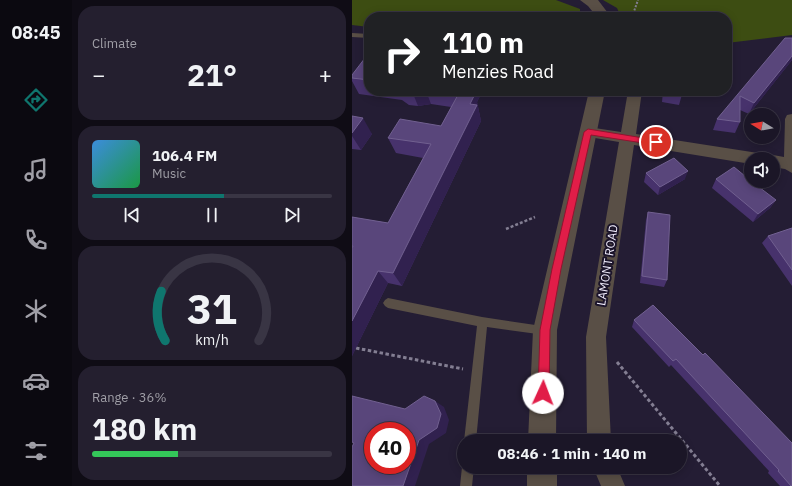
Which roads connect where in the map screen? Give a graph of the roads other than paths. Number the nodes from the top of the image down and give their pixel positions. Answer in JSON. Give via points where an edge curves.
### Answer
{"nodes":[{"id":1,"x":587,"y":0,"type":"edge"},
{"id":2,"x":600,"y":12,"type":"edge"},
{"id":3,"x":352,"y":35,"type":"edge"},
{"id":4,"x":364,"y":36,"type":"edge"},
{"id":5,"x":596,"y":96,"type":"edge"},
{"id":6,"x":633,"y":96,"type":"edge"},
{"id":7,"x":792,"y":119,"type":"edge"},
{"id":8,"x":588,"y":132,"type":"junction"},
{"id":9,"x":626,"y":138,"type":"junction"},
{"id":10,"x":744,"y":157,"type":"edge"},
{"id":11,"x":780,"y":163,"type":"edge"},
{"id":12,"x":791,"y":166,"type":"edge"},
{"id":13,"x":388,"y":303,"type":"dead end"},
{"id":14,"x":482,"y":322,"type":"junction"},
{"id":15,"x":545,"y":330,"type":"junction"},
{"id":16,"x":471,"y":434,"type":"edge"},
{"id":17,"x":542,"y":434,"type":"edge"},
{"id":18,"x":599,"y":434,"type":"edge"},
{"id":19,"x":467,"y":474,"type":"edge"},
{"id":20,"x":542,"y":474,"type":"edge"},
{"id":21,"x":608,"y":474,"type":"edge"},
{"id":22,"x":466,"y":486,"type":"edge"},
{"id":23,"x":542,"y":486,"type":"edge"},
{"id":24,"x":613,"y":486,"type":"edge"}],
"edges":[{"from":1,"to":2,"type":"street"},
{"from":3,"to":4,"type":"lane"},
{"from":5,"to":8,"type":"street"},
{"from":6,"to":9,"type":"street","name":"LAMONT ROAD"},
{"from":7,"to":12,"type":"street"},
{"from":8,"to":9,"type":"street"},
{"from":8,"to":15,"type":"street"},
{"from":9,"to":10,"type":"street"},
{"from":9,"to":18,"type":"street","name":"LAMONT ROAD","via":[[596,337]]},
{"from":11,"to":12,"type":"street"},
{"from":13,"to":14,"type":"lane"},
{"from":14,"to":15,"type":"lane"},
{"from":14,"to":16,"type":"lane"},
{"from":15,"to":17,"type":"street"},
{"from":19,"to":22,"type":"lane"},
{"from":20,"to":23,"type":"street"},
{"from":21,"to":24,"type":"street"}]}
